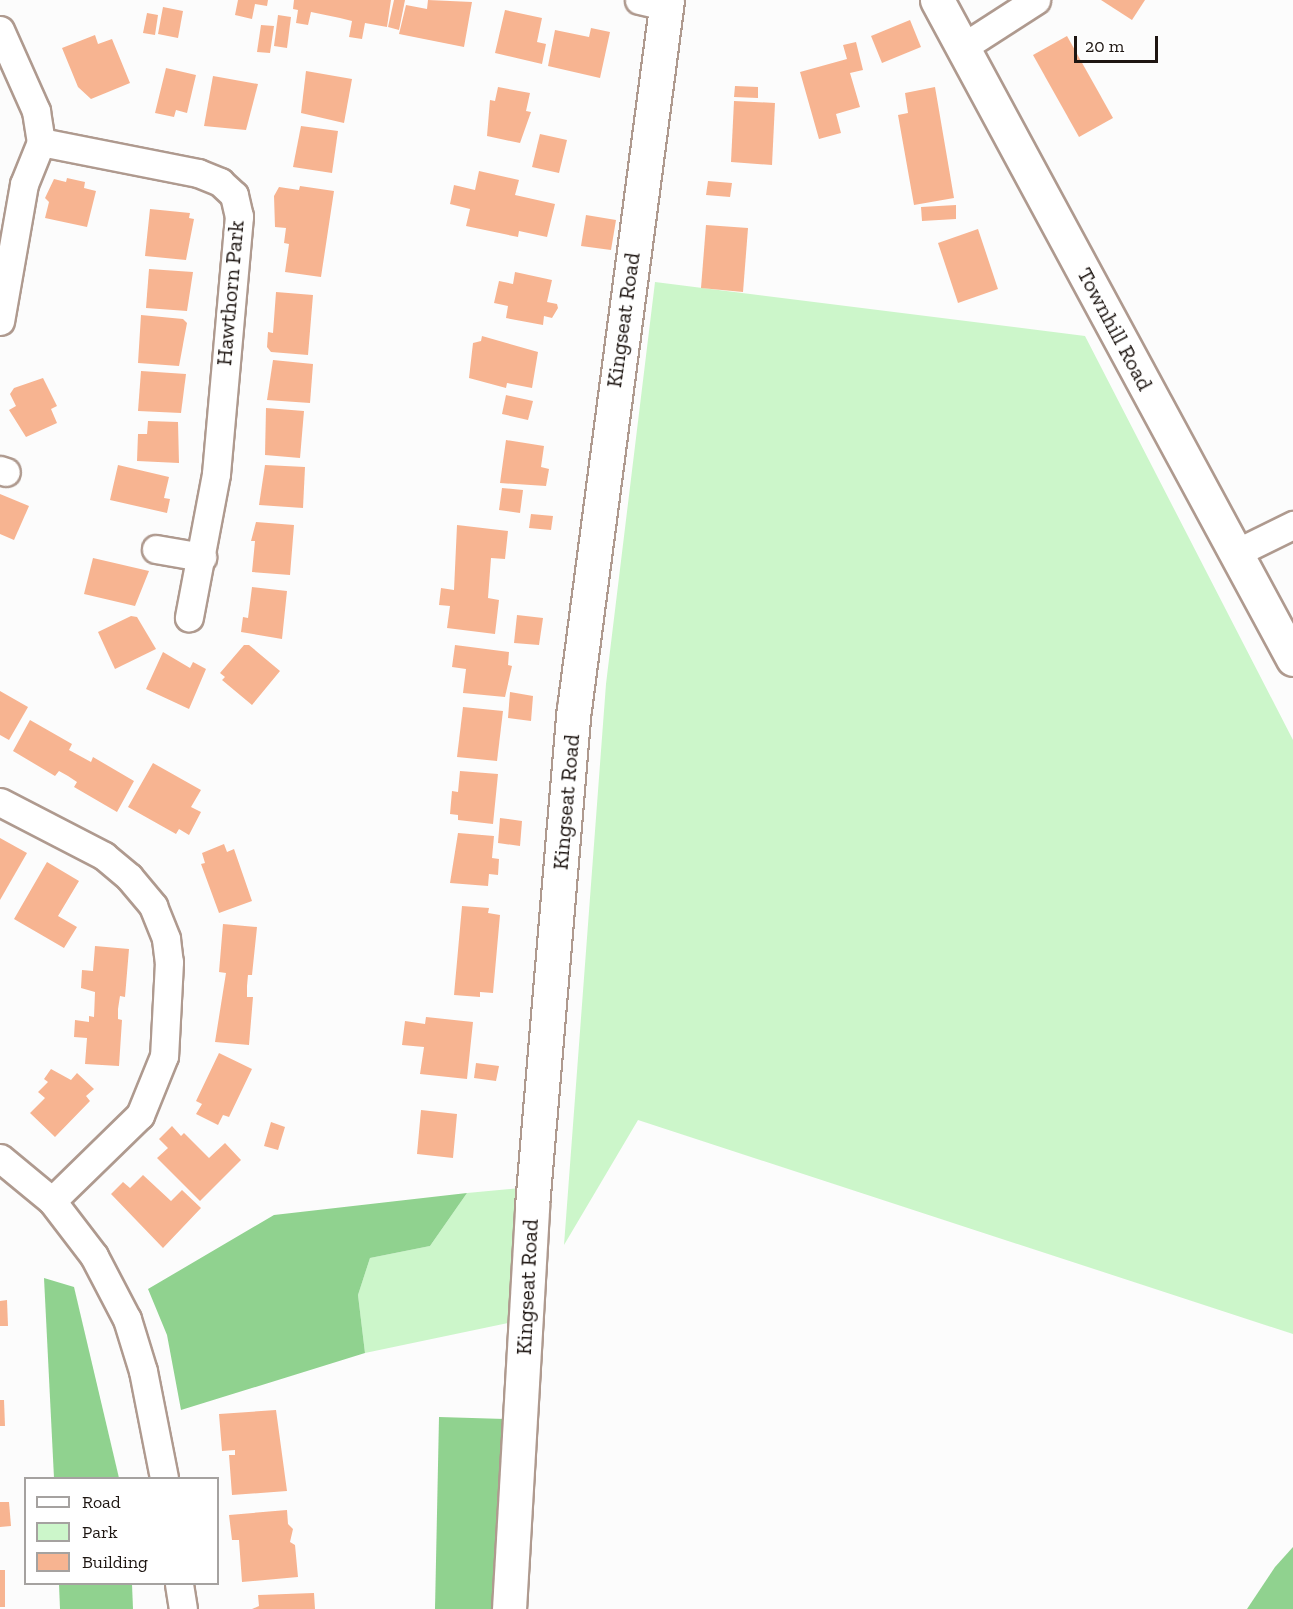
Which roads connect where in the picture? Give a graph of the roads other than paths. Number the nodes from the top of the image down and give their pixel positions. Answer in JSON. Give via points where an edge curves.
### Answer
{"nodes":[{"id":1,"x":937,"y":0,"type":"edge"},
{"id":2,"x":1036,"y":0,"type":"edge"},
{"id":3,"x":657,"y":2,"type":"edge"},
{"id":4,"x":0,"y":30,"type":"edge"},
{"id":5,"x":963,"y":48,"type":"junction"},
{"id":6,"x":41,"y":142,"type":"junction"},
{"id":7,"x":0,"y":321,"type":"edge"},
{"id":8,"x":1293,"y":525,"type":"edge"},
{"id":9,"x":156,"y":549,"type":"dead end"},
{"id":10,"x":1236,"y":553,"type":"junction"},
{"id":11,"x":202,"y":557,"type":"junction"},
{"id":12,"x":189,"y":617,"type":"dead end"},
{"id":13,"x":1293,"y":659,"type":"edge"},
{"id":14,"x":0,"y":802,"type":"edge"},
{"id":15,"x":0,"y":1158,"type":"edge"},
{"id":16,"x":52,"y":1201,"type":"junction"},
{"id":17,"x":164,"y":1477,"type":"edge"},
{"id":18,"x":179,"y":1585,"type":"edge"},
{"id":19,"x":183,"y":1609,"type":"edge"},
{"id":20,"x":509,"y":1609,"type":"edge"}],
"edges":[{"from":1,"to":5,"type":"street","name":"Townhill Road"},
{"from":2,"to":5,"type":"street"},
{"from":3,"to":20,"type":"street","name":"Kingseat Road","via":[[574,709],[532,1206]]},
{"from":4,"to":6,"type":"street","via":[[36,111]]},
{"from":5,"to":10,"type":"street","name":"Townhill Road"},
{"from":6,"to":7,"type":"street","via":[[24,184]]},
{"from":6,"to":11,"type":"street","name":"Hawthorn Park","via":[[198,173],[220,182],[234,195],[239,216],[216,474]]},
{"from":8,"to":10,"type":"street"},
{"from":9,"to":11,"type":"street"},
{"from":10,"to":13,"type":"street","name":"Townhill Road"},
{"from":11,"to":12,"type":"street","name":"Hawthorn Park"},
{"from":14,"to":16,"type":"street","via":[[104,856],[129,877],[153,906],[170,962],[164,1056],[140,1115]]},
{"from":15,"to":16,"type":"street"},
{"from":16,"to":17,"type":"street","via":[[94,1256],[127,1319],[143,1371]]},
{"from":18,"to":19,"type":"street"}]}
